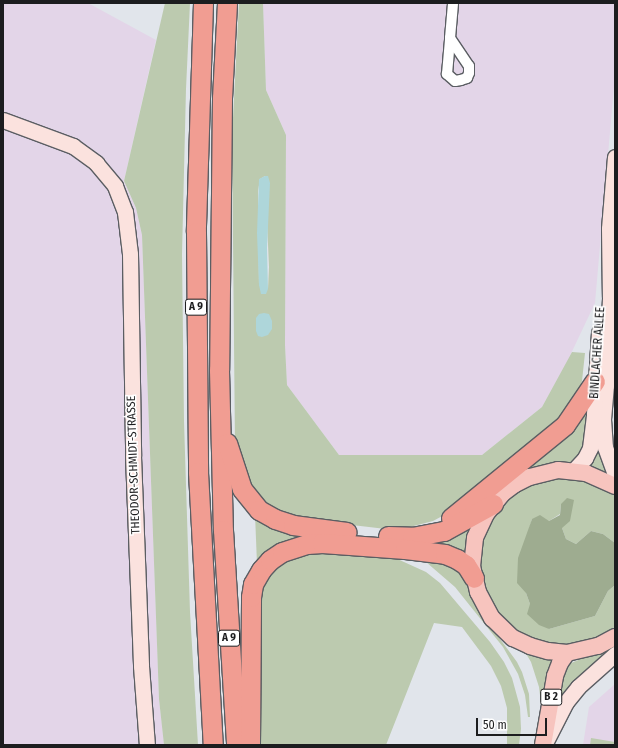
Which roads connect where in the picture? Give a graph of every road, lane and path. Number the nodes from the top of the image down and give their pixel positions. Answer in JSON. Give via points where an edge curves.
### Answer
{"nodes":[{"id":1,"x":204,"y":3,"type":"edge"},
{"id":2,"x":227,"y":3,"type":"edge"},
{"id":3,"x":453,"y":3,"type":"edge"},
{"id":4,"x":450,"y":38,"type":"dead end"},
{"id":5,"x":3,"y":120,"type":"edge"},
{"id":6,"x":615,"y":157,"type":"edge"},
{"id":7,"x":601,"y":383,"type":"junction"},
{"id":8,"x":220,"y":419,"type":"junction"},
{"id":9,"x":615,"y":448,"type":"edge"},
{"id":10,"x":573,"y":471,"type":"junction"},
{"id":11,"x":615,"y":474,"type":"edge"},
{"id":12,"x":615,"y":486,"type":"edge"},
{"id":13,"x":493,"y":504,"type":"junction"},
{"id":14,"x":428,"y":535,"type":"junction"},
{"id":15,"x":474,"y":578,"type":"junction"},
{"id":16,"x":615,"y":637,"type":"edge"},
{"id":17,"x":567,"y":653,"type":"junction"},
{"id":18,"x":615,"y":654,"type":"edge"},
{"id":19,"x":544,"y":744,"type":"edge"},
{"id":20,"x":147,"y":745,"type":"edge"},
{"id":21,"x":213,"y":745,"type":"edge"},
{"id":22,"x":236,"y":745,"type":"edge"},
{"id":23,"x":250,"y":745,"type":"edge"}],
"edges":[{"from":1,"to":21,"type":"highway","number":"A 9","via":[[196,232],[198,472]]},
{"from":2,"to":8,"type":"highway","number":"A 9","via":[[222,98]]},
{"from":3,"to":4,"type":"street"},
{"from":5,"to":20,"type":"street","name":"THEODOR-SCHMIDT-STRASSE","via":[[73,146],[96,163],[115,186],[127,219],[130,254],[133,456],[141,666]]},
{"from":6,"to":7,"type":"street","name":"BINDLACHER ALLEE"},
{"from":7,"to":9,"type":"street"},
{"from":7,"to":10,"type":"street","name":"BINDLACHER ALLEE","via":[[590,448]]},
{"from":7,"to":11,"type":"street","via":[[603,434],[606,453]]},
{"from":7,"to":14,"type":"highway","via":[[565,425]]},
{"from":8,"to":14,"type":"highway","via":[[242,489],[259,510],[275,519],[293,525],[338,531],[397,537]]},
{"from":8,"to":22,"type":"highway","number":"A 9","via":[[223,538]]},
{"from":10,"to":12,"type":"main road","via":[[599,477]]},
{"from":10,"to":13,"type":"main road","via":[[558,470],[529,477],[509,489]]},
{"from":13,"to":14,"type":"highway","via":[[444,531]]},
{"from":13,"to":15,"type":"main road","via":[[476,538],[472,566]]},
{"from":15,"to":17,"type":"main road","via":[[484,605],[502,629],[513,638],[548,652]]},
{"from":15,"to":23,"type":"highway","via":[[466,565],[457,559],[445,554],[405,549],[307,544],[294,546],[270,560],[253,584],[251,598]]},
{"from":16,"to":17,"type":"main road","via":[[598,646]]},
{"from":17,"to":19,"type":"main road","number":"B 2","via":[[555,676]]},
{"from":18,"to":19,"type":"street","via":[[578,687],[566,702]]}]}
